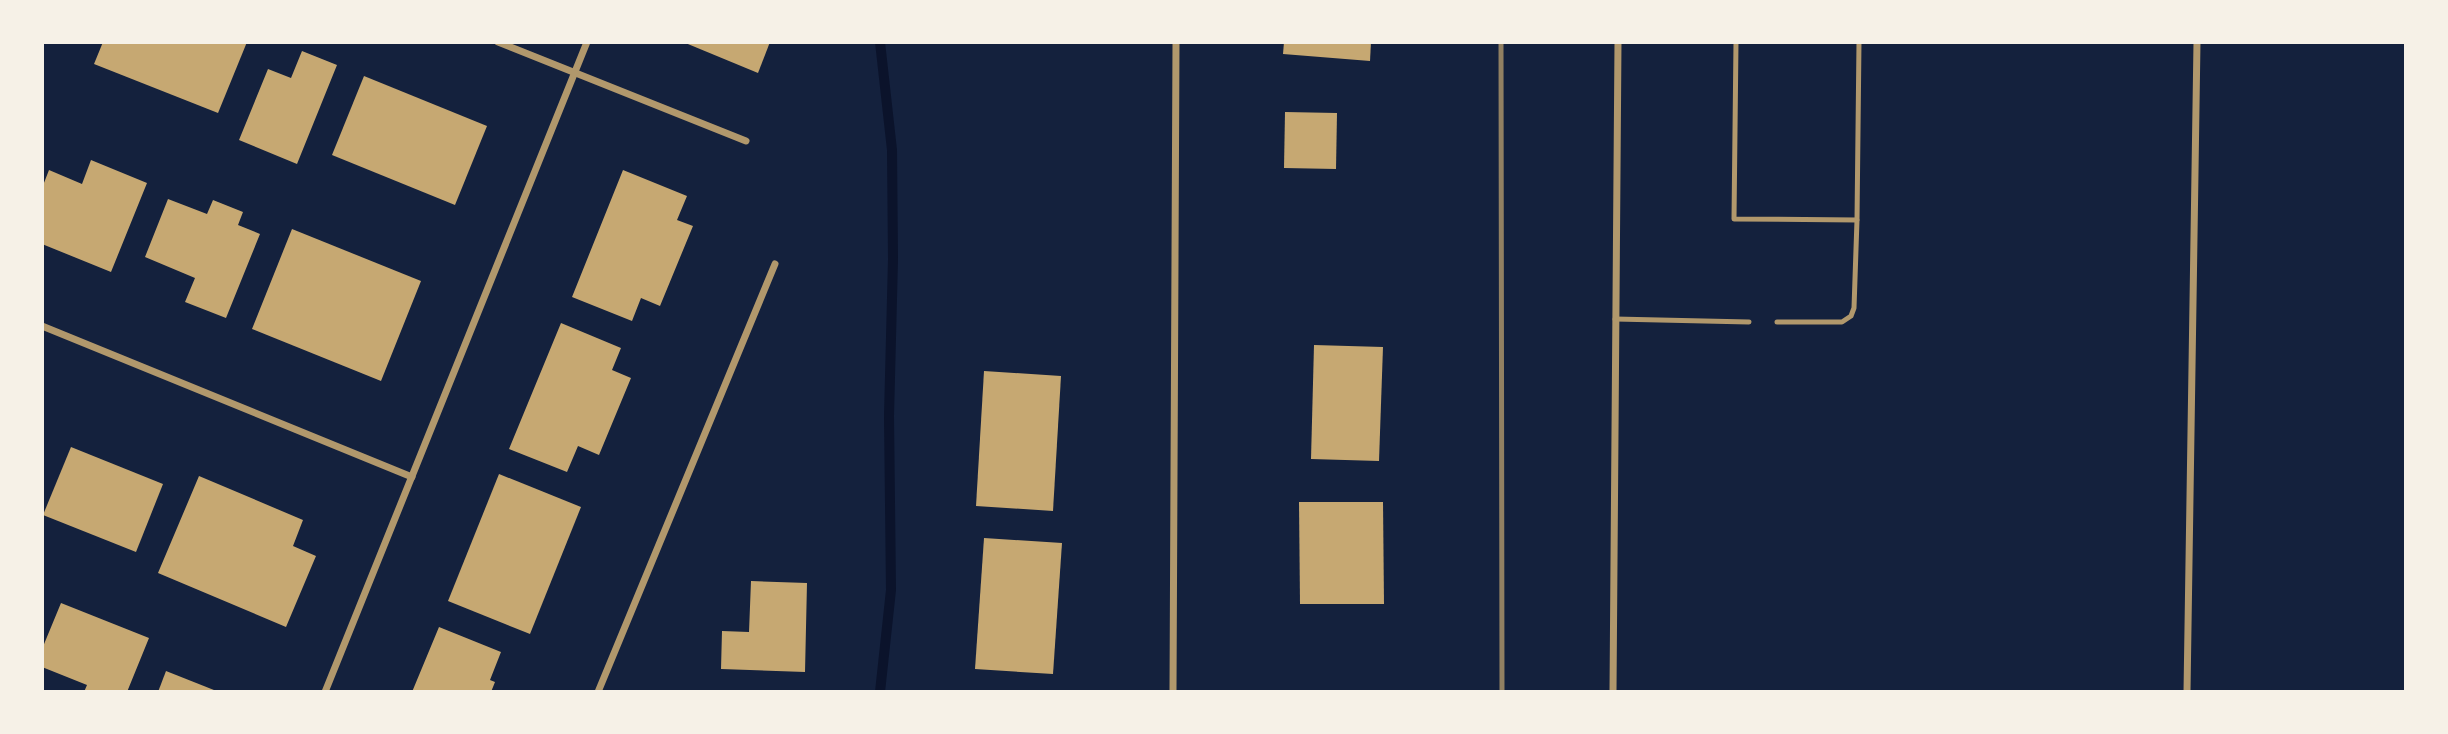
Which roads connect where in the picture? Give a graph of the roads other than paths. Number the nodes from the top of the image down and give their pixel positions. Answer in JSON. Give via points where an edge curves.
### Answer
{"nodes":[{"id":1,"x":498,"y":42,"type":"edge"},
{"id":2,"x":587,"y":42,"type":"edge"},
{"id":3,"x":1176,"y":42,"type":"edge"},
{"id":4,"x":1618,"y":42,"type":"edge"},
{"id":5,"x":1736,"y":42,"type":"edge"},
{"id":6,"x":1859,"y":42,"type":"edge"},
{"id":7,"x":2197,"y":42,"type":"edge"},
{"id":8,"x":575,"y":73,"type":"junction"},
{"id":9,"x":746,"y":141,"type":"dead end"},
{"id":10,"x":1857,"y":220,"type":"junction"},
{"id":11,"x":775,"y":264,"type":"dead end"},
{"id":12,"x":1615,"y":319,"type":"junction"},
{"id":13,"x":1749,"y":322,"type":"dead end"},
{"id":14,"x":1777,"y":322,"type":"dead end"},
{"id":15,"x":42,"y":327,"type":"edge"},
{"id":16,"x":412,"y":477,"type":"junction"},
{"id":17,"x":325,"y":692,"type":"edge"},
{"id":18,"x":598,"y":692,"type":"edge"},
{"id":19,"x":1173,"y":692,"type":"edge"},
{"id":20,"x":1613,"y":692,"type":"edge"},
{"id":21,"x":2187,"y":692,"type":"edge"}],
"edges":[{"from":1,"to":8,"type":"street"},
{"from":2,"to":8,"type":"street"},
{"from":3,"to":19,"type":"street"},
{"from":4,"to":12,"type":"street"},
{"from":5,"to":10,"type":"lane","via":[[1734,219]]},
{"from":6,"to":10,"type":"lane"},
{"from":7,"to":21,"type":"street"},
{"from":8,"to":9,"type":"street"},
{"from":8,"to":16,"type":"street"},
{"from":10,"to":14,"type":"lane","via":[[1851,316],[1842,322]]},
{"from":11,"to":18,"type":"street"},
{"from":12,"to":13,"type":"lane"},
{"from":12,"to":20,"type":"street"},
{"from":15,"to":16,"type":"street"},
{"from":16,"to":17,"type":"street"}]}
